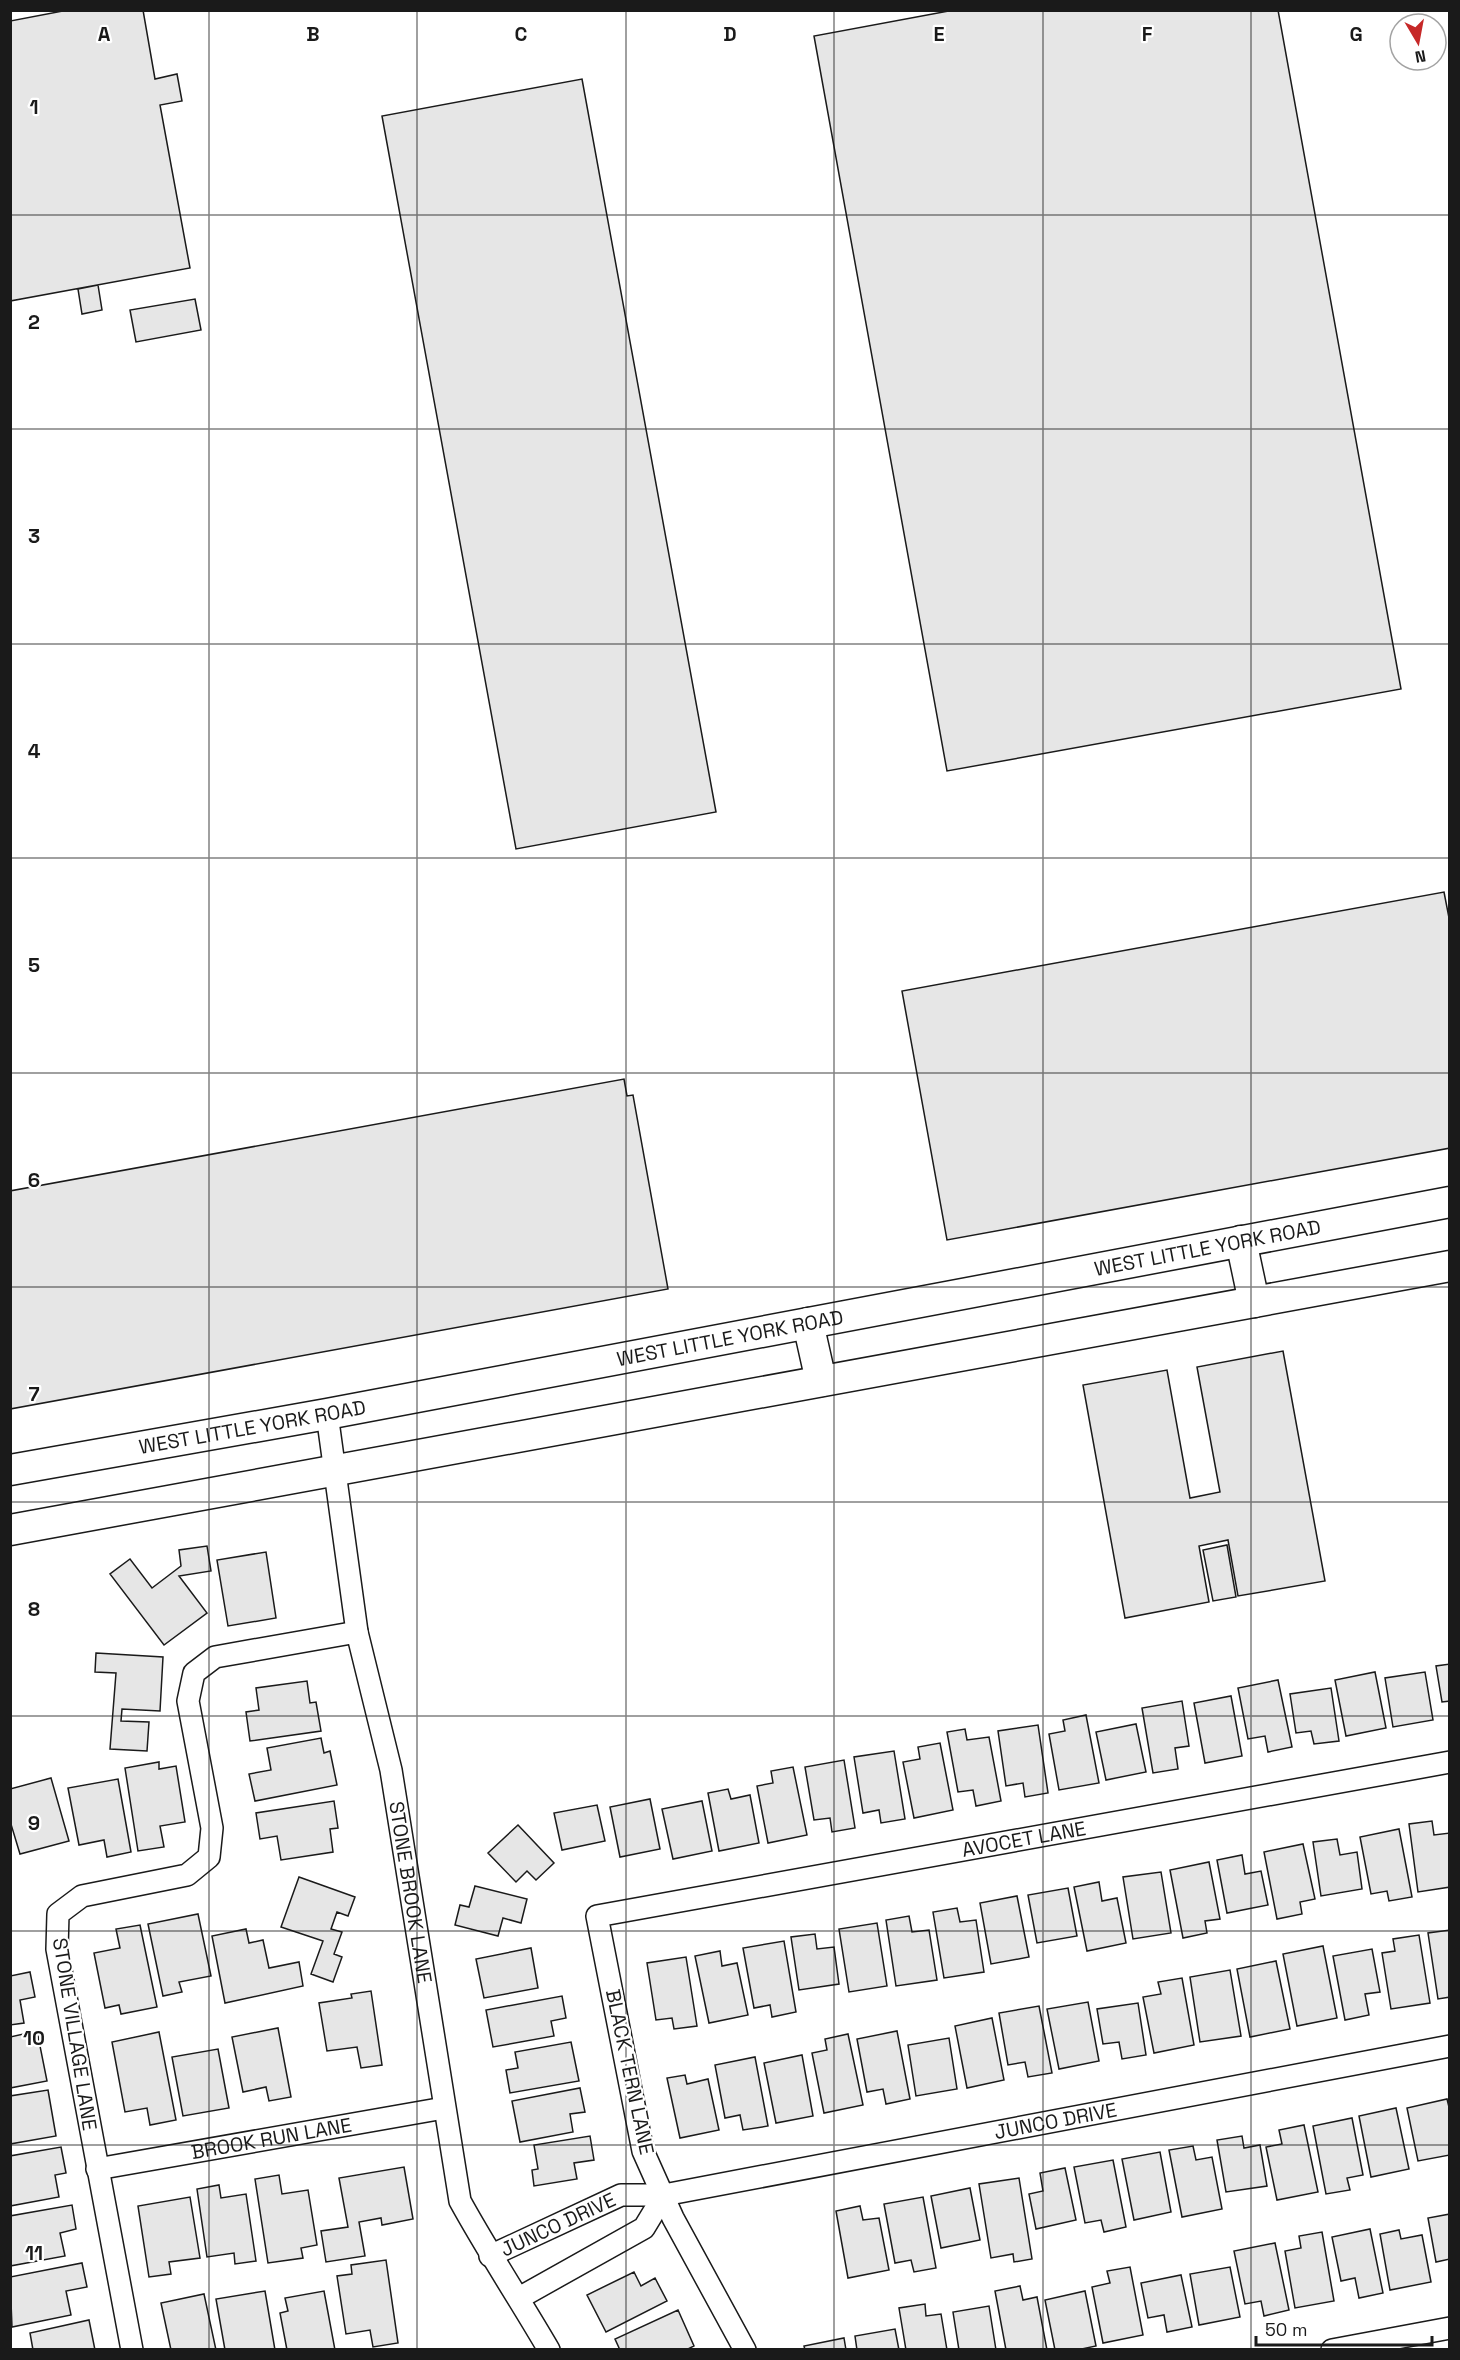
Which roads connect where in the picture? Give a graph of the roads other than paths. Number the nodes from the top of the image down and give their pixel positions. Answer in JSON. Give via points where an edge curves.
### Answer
{"nodes":[{"id":1,"x":1449,"y":1202,"type":"edge"},
{"id":2,"x":1241,"y":1241,"type":"junction"},
{"id":3,"x":1449,"y":1266,"type":"edge"},
{"id":4,"x":1254,"y":1302,"type":"junction"},
{"id":5,"x":808,"y":1323,"type":"junction"},
{"id":6,"x":821,"y":1382,"type":"junction"},
{"id":7,"x":327,"y":1414,"type":"junction"},
{"id":8,"x":10,"y":1470,"type":"edge"},
{"id":9,"x":335,"y":1471,"type":"junction"},
{"id":10,"x":10,"y":1530,"type":"edge"},
{"id":11,"x":357,"y":1632,"type":"junction"},
{"id":12,"x":1449,"y":1762,"type":"edge"},
{"id":13,"x":597,"y":1916,"type":"joint"},
{"id":14,"x":1449,"y":2046,"type":"edge"},
{"id":15,"x":444,"y":2108,"type":"junction"},
{"id":16,"x":97,"y":2169,"type":"junction"},
{"id":17,"x":664,"y":2195,"type":"junction"},
{"id":18,"x":490,"y":2256,"type":"junction"},
{"id":19,"x":519,"y":2298,"type":"junction"},
{"id":20,"x":1449,"y":2328,"type":"edge"},
{"id":21,"x":132,"y":2349,"type":"edge"},
{"id":22,"x":549,"y":2349,"type":"edge"},
{"id":23,"x":745,"y":2349,"type":"edge"},
{"id":24,"x":1332,"y":2349,"type":"edge"}],
"edges":[{"from":1,"to":2,"type":"main road","name":"WEST LITTLE YORK ROAD"},
{"from":2,"to":4,"type":"main road"},
{"from":2,"to":5,"type":"main road","name":"WEST LITTLE YORK ROAD"},
{"from":3,"to":4,"type":"main road"},
{"from":4,"to":6,"type":"main road"},
{"from":5,"to":6,"type":"main road"},
{"from":5,"to":7,"type":"main road","name":"WEST LITTLE YORK ROAD"},
{"from":6,"to":9,"type":"main road"},
{"from":7,"to":8,"type":"main road","name":"WEST LITTLE YORK ROAD"},
{"from":7,"to":9,"type":"street","name":"STONE BROOK LANE"},
{"from":9,"to":10,"type":"main road"},
{"from":9,"to":11,"type":"street","name":"STONE BROOK LANE"},
{"from":11,"to":15,"type":"street","name":"STONE BROOK LANE","via":[[391,1770]]},
{"from":11,"to":16,"type":"street","name":"STONE VILLAGE LANE","via":[[214,1657],[194,1673],[188,1701],[212,1828],[209,1857],[187,1875],[82,1896],[58,1914],[57,1949]]},
{"from":12,"to":13,"type":"street","name":"AVOCET LANE"},
{"from":13,"to":17,"type":"street","name":"BLACK TERN LANE","via":[[643,2151]]},
{"from":14,"to":17,"type":"street","name":"JUNCO DRIVE"},
{"from":15,"to":16,"type":"street","name":"BROOK RUN LANE"},
{"from":15,"to":18,"type":"street","name":"STONE BROOK LANE","via":[[460,2201]]},
{"from":16,"to":21,"type":"street","name":"STONE VILLAGE LANE"},
{"from":17,"to":18,"type":"street","name":"JUNCO DRIVE","via":[[621,2195]]},
{"from":17,"to":19,"type":"street","name":"JUNCO DRIVE","via":[[644,2228]]},
{"from":17,"to":23,"type":"street","name":"BLACK TERN LANE"},
{"from":18,"to":19,"type":"street","name":"STONE BROOK LANE"},
{"from":19,"to":22,"type":"street","name":"STONE BROOK LANE"},
{"from":20,"to":24,"type":"street"}]}
